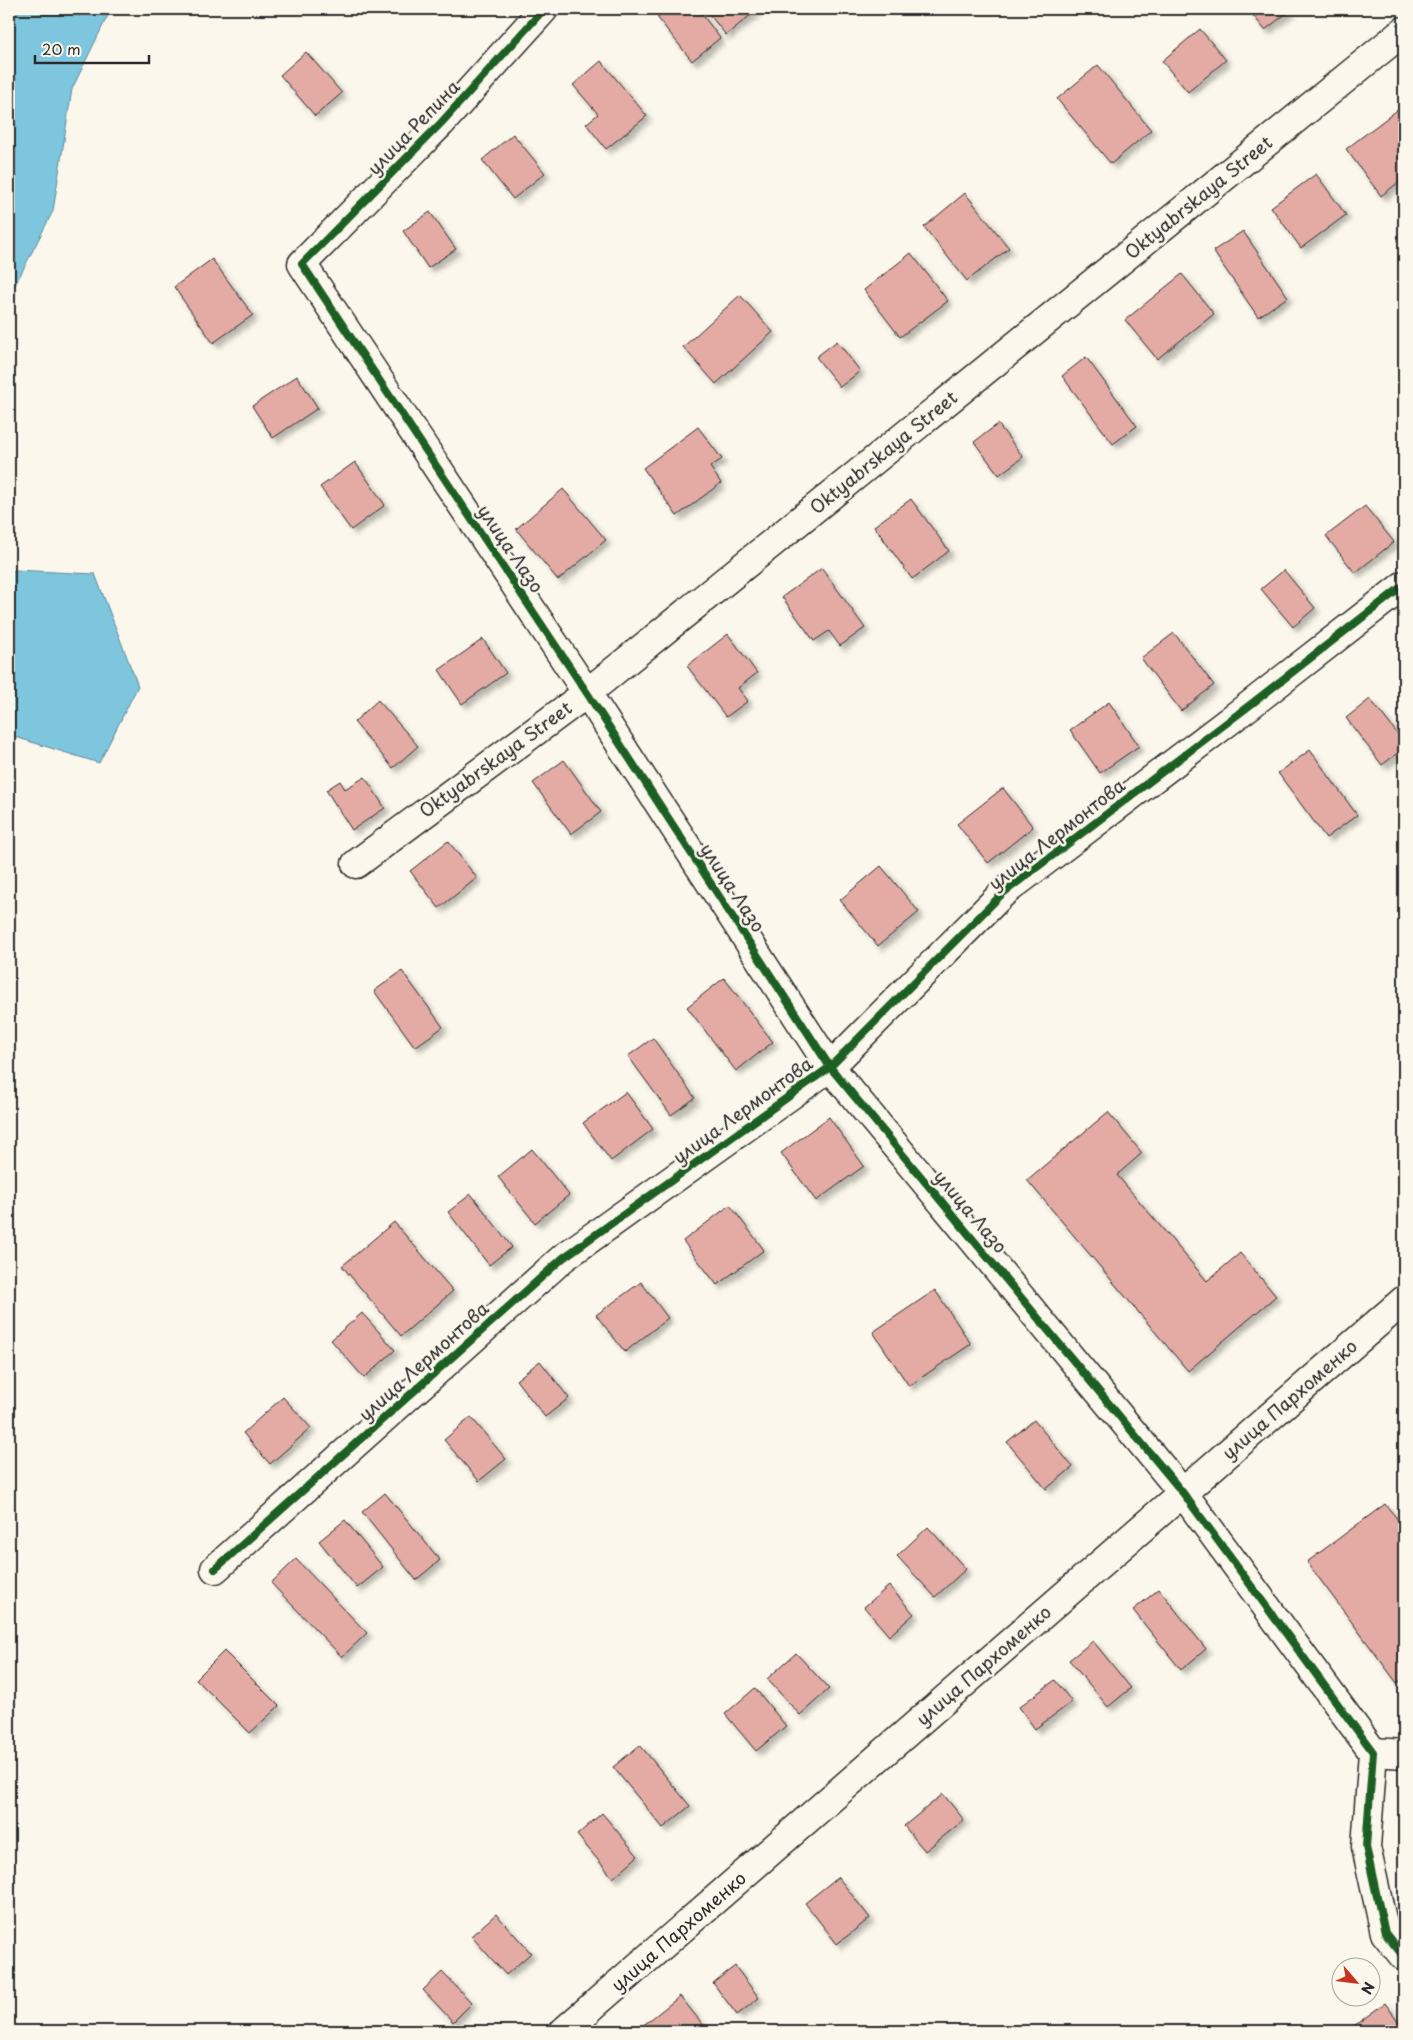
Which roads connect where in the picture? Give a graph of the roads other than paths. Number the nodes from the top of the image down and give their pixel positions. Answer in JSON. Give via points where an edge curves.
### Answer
{"nodes":[{"id":1,"x":544,"y":9,"type":"edge"},
{"id":2,"x":1404,"y":31,"type":"edge"},
{"id":3,"x":302,"y":264,"type":"joint"},
{"id":4,"x":1404,"y":585,"type":"edge"},
{"id":5,"x":587,"y":693,"type":"junction"},
{"id":6,"x":356,"y":864,"type":"dead end"},
{"id":7,"x":830,"y":1067,"type":"junction"},
{"id":8,"x":1404,"y":1300,"type":"edge"},
{"id":9,"x":1182,"y":1493,"type":"junction"},
{"id":10,"x":215,"y":1568,"type":"dead end"},
{"id":11,"x":1373,"y":1752,"type":"junction"},
{"id":12,"x":1404,"y":1754,"type":"edge"},
{"id":13,"x":1404,"y":1958,"type":"edge"},
{"id":14,"x":564,"y":2031,"type":"edge"}],
"edges":[{"from":1,"to":3,"type":"street","name":"улица Репина","via":[[441,123]]},
{"from":2,"to":5,"type":"street","name":"Oktyabrskaya Street"},
{"from":3,"to":5,"type":"street","name":"улица Лазо"},
{"from":4,"to":7,"type":"street","name":"улица Лермонтова","via":[[1003,893]]},
{"from":5,"to":6,"type":"street","name":"Oktyabrskaya Street"},
{"from":5,"to":7,"type":"street","name":"улица Лазо"},
{"from":7,"to":9,"type":"street","name":"улица Лазо"},
{"from":7,"to":10,"type":"street","name":"улица Лермонтова","via":[[563,1258]]},
{"from":8,"to":9,"type":"street","name":"улица Пархоменко"},
{"from":9,"to":11,"type":"street","name":"улица Лазо"},
{"from":9,"to":14,"type":"street","name":"улица Пархоменко"},
{"from":11,"to":12,"type":"street"},
{"from":11,"to":13,"type":"street","via":[[1366,1848],[1385,1933]]}]}
